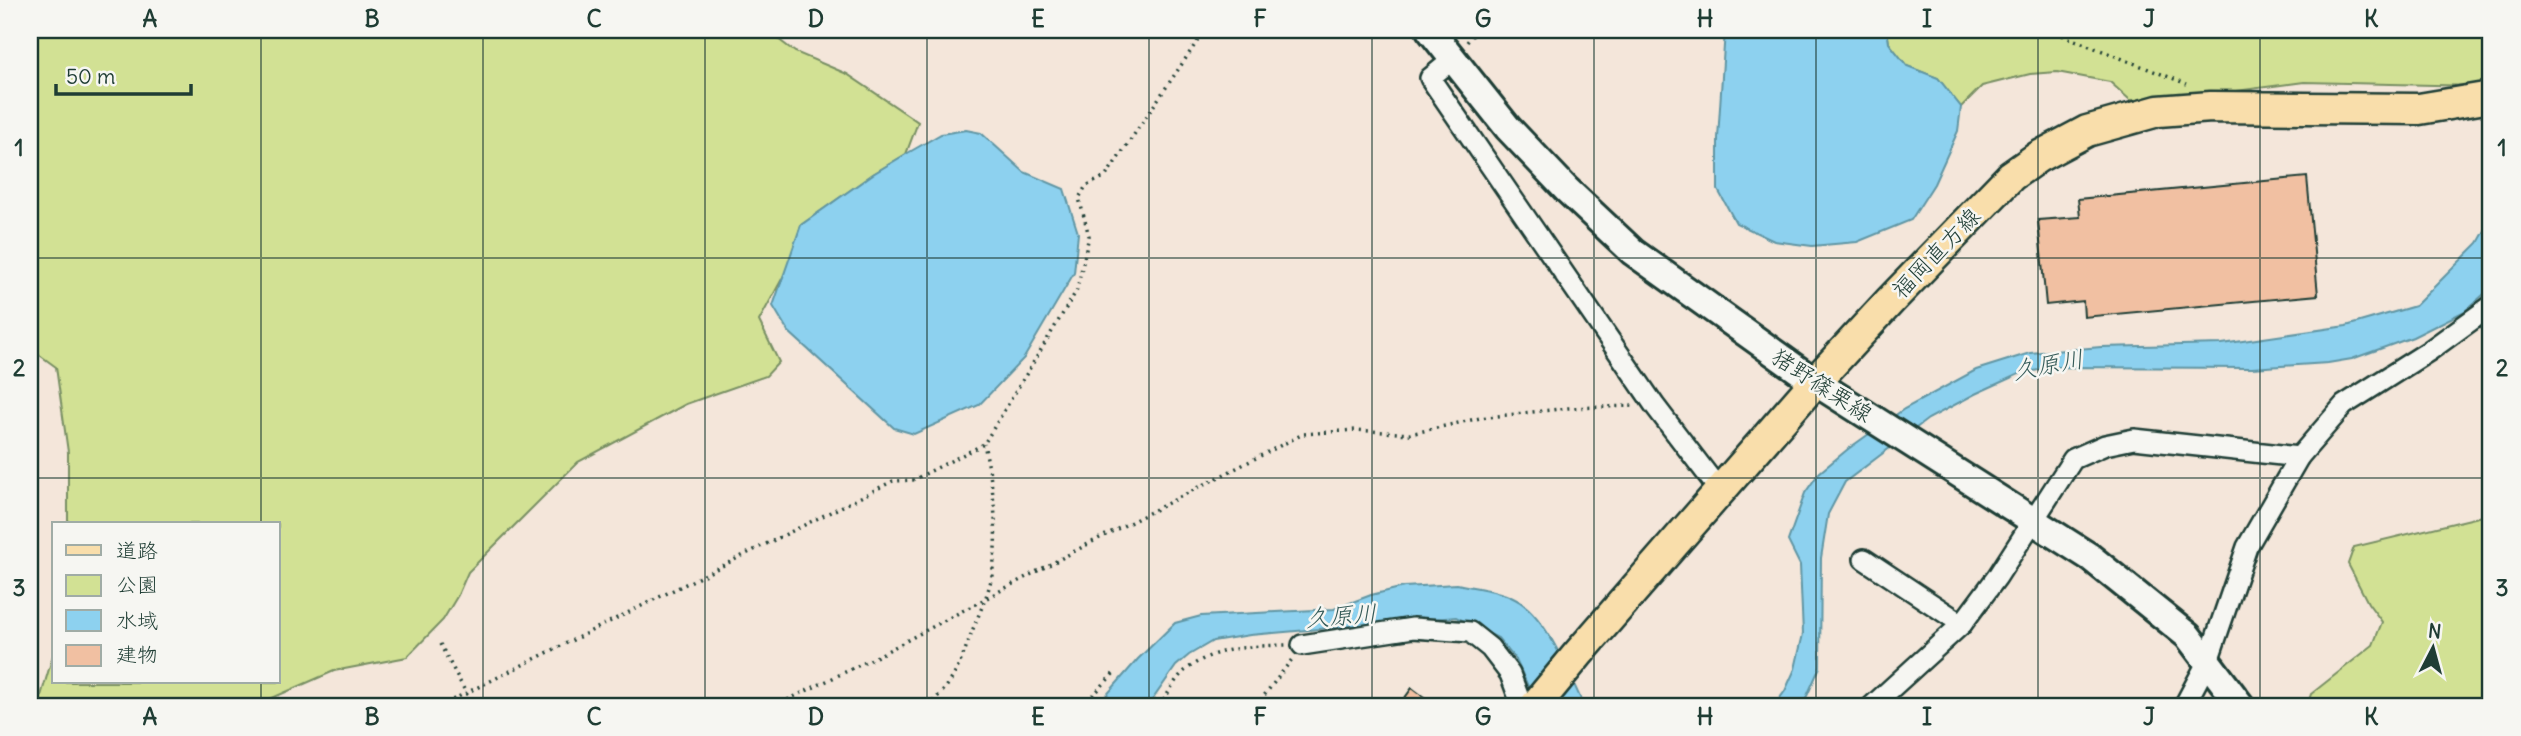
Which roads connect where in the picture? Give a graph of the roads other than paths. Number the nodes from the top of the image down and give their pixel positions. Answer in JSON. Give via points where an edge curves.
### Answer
{"nodes":[{"id":1,"x":1430,"y":30,"type":"edge"},
{"id":2,"x":1452,"y":60,"type":"junction"},
{"id":3,"x":2491,"y":97,"type":"edge"},
{"id":4,"x":2491,"y":306,"type":"edge"},
{"id":5,"x":1815,"y":382,"type":"junction"},
{"id":6,"x":2299,"y":457,"type":"junction"},
{"id":7,"x":1720,"y":491,"type":"junction"},
{"id":8,"x":2032,"y":520,"type":"junction"},
{"id":9,"x":1864,"y":559,"type":"dead end"},
{"id":10,"x":1962,"y":624,"type":"junction"},
{"id":11,"x":1302,"y":645,"type":"road end"},
{"id":12,"x":2207,"y":661,"type":"junction"},
{"id":13,"x":1522,"y":706,"type":"edge"},
{"id":14,"x":1535,"y":706,"type":"edge"},
{"id":15,"x":1872,"y":706,"type":"edge"},
{"id":16,"x":2184,"y":706,"type":"edge"},
{"id":17,"x":2241,"y":706,"type":"edge"}],
"edges":[{"from":1,"to":2,"type":"main road","name":"猪野篠栗線"},
{"from":2,"to":5,"type":"main road","name":"猪野篠栗線","via":[[1508,128],[1633,251]]},
{"from":2,"to":7,"type":"street","via":[[1430,78],[1655,406]]},
{"from":3,"to":5,"type":"main road","name":"福岡直方線","via":[[2419,109],[2211,107],[2158,111],[2087,131],[2011,176]]},
{"from":4,"to":6,"type":"street","via":[[2344,405]]},
{"from":5,"to":7,"type":"main road","name":"福岡直方線"},
{"from":5,"to":8,"type":"main road","name":"猪野篠栗線"},
{"from":6,"to":8,"type":"street","via":[[2134,439],[2105,445],[2073,459]]},
{"from":6,"to":12,"type":"street","via":[[2247,547]]},
{"from":7,"to":14,"type":"main road","name":"福岡直方線"},
{"from":8,"to":10,"type":"street"},
{"from":8,"to":12,"type":"main road","name":"猪野篠栗線","via":[[2091,557],[2188,636]]},
{"from":9,"to":10,"type":"street"},
{"from":10,"to":15,"type":"street"},
{"from":11,"to":13,"type":"street","via":[[1413,628],[1470,632],[1510,674]]},
{"from":12,"to":16,"type":"street"},
{"from":12,"to":17,"type":"main road","name":"猪野篠栗線"}]}
